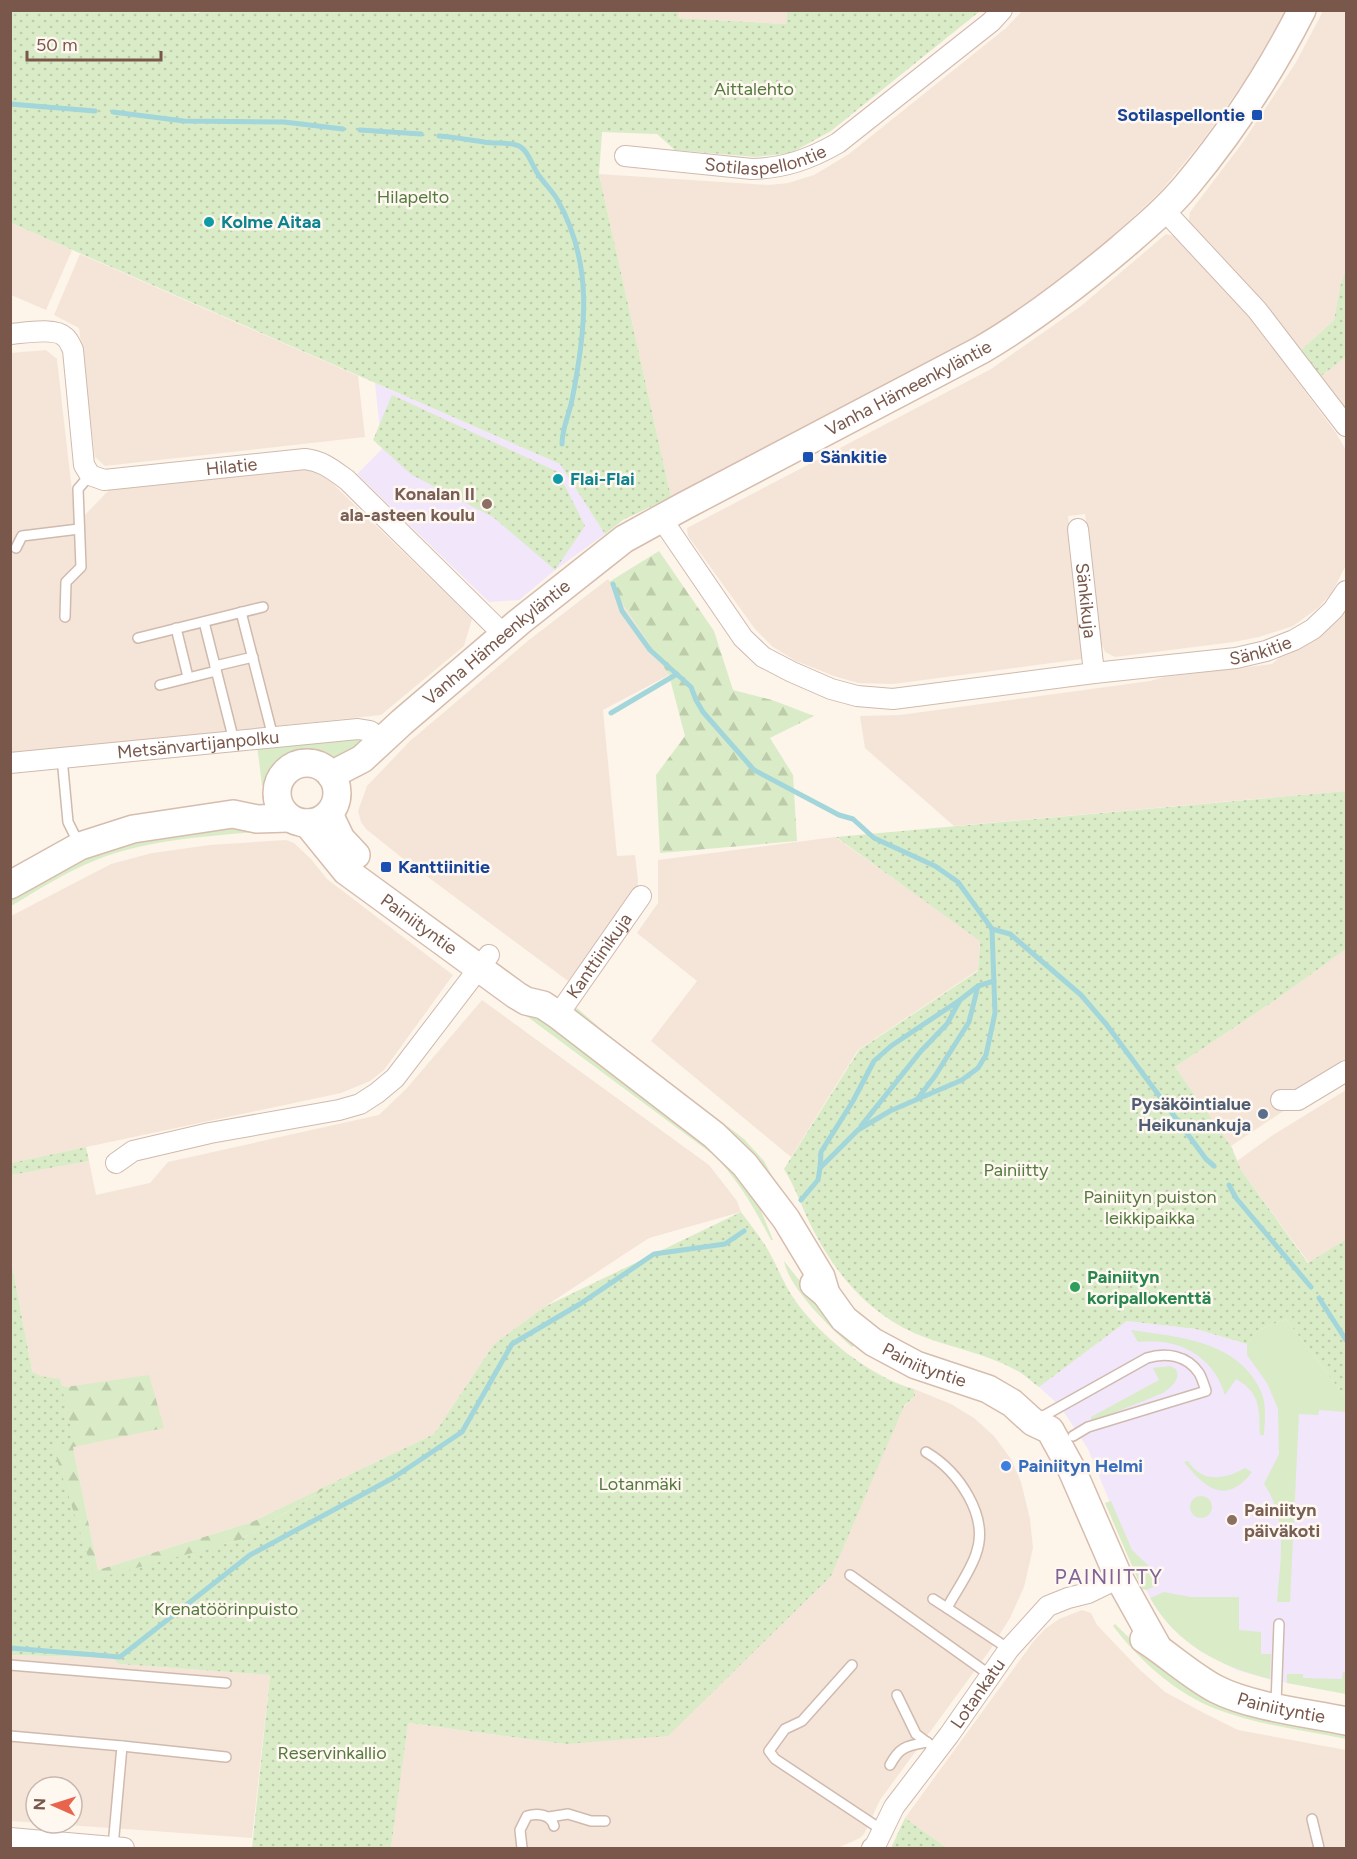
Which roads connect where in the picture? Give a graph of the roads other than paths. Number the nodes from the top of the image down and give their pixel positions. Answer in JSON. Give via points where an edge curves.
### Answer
{"nodes":[{"id":1,"x":1002,"y":10,"type":"edge"},
{"id":2,"x":1302,"y":10,"type":"edge"},
{"id":3,"x":625,"y":156,"type":"dead end"},
{"id":4,"x":1164,"y":210,"type":"junction"},
{"id":5,"x":10,"y":334,"type":"edge"},
{"id":6,"x":1347,"y":426,"type":"edge"},
{"id":7,"x":90,"y":475,"type":"junction"},
{"id":8,"x":661,"y":518,"type":"junction"},
{"id":9,"x":79,"y":529,"type":"junction"},
{"id":10,"x":1078,"y":529,"type":"dead end"},
{"id":11,"x":16,"y":548,"type":"dead end"},
{"id":12,"x":1347,"y":591,"type":"edge"},
{"id":13,"x":264,"y":607,"type":"dead end"},
{"id":14,"x":241,"y":612,"type":"junction"},
{"id":15,"x":65,"y":617,"type":"dead end"},
{"id":16,"x":204,"y":622,"type":"junction"},
{"id":17,"x":176,"y":628,"type":"junction"},
{"id":18,"x":504,"y":635,"type":"junction"},
{"id":19,"x":138,"y":638,"type":"dead end"},
{"id":20,"x":253,"y":657,"type":"junction"},
{"id":21,"x":216,"y":668,"type":"junction"},
{"id":22,"x":1094,"y":673,"type":"junction"},
{"id":23,"x":188,"y":677,"type":"junction"},
{"id":24,"x":160,"y":685,"type":"dead end"},
{"id":25,"x":273,"y":737,"type":"junction"},
{"id":26,"x":234,"y":741,"type":"junction"},
{"id":27,"x":381,"y":741,"type":"junction"},
{"id":28,"x":62,"y":758,"type":"junction"},
{"id":29,"x":10,"y":763,"type":"edge"},
{"id":30,"x":331,"y":776,"type":"junction"},
{"id":31,"x":277,"y":789,"type":"junction"},
{"id":32,"x":233,"y":814,"type":"junction"},
{"id":33,"x":308,"y":818,"type":"junction"},
{"id":34,"x":80,"y":846,"type":"junction"},
{"id":35,"x":10,"y":885,"type":"edge"},
{"id":36,"x":641,"y":896,"type":"dead end"},
{"id":37,"x":484,"y":961,"type":"junction"},
{"id":38,"x":551,"y":1010,"type":"junction"},
{"id":39,"x":1347,"y":1071,"type":"edge"},
{"id":40,"x":1281,"y":1100,"type":"dead end"},
{"id":41,"x":116,"y":1163,"type":"dead end"},
{"id":42,"x":1033,"y":1422,"type":"junction"},
{"id":43,"x":1073,"y":1437,"type":"dead end"},
{"id":44,"x":926,"y":1452,"type":"dead end"},
{"id":45,"x":850,"y":1575,"type":"dead end"},
{"id":46,"x":1111,"y":1582,"type":"junction"},
{"id":47,"x":933,"y":1599,"type":"dead end"},
{"id":48,"x":947,"y":1608,"type":"junction"},
{"id":49,"x":1279,"y":1624,"type":"dead end"},
{"id":50,"x":1009,"y":1649,"type":"junction"},
{"id":51,"x":10,"y":1665,"type":"edge"},
{"id":52,"x":852,"y":1665,"type":"dead end"},
{"id":53,"x":990,"y":1675,"type":"junction"},
{"id":54,"x":226,"y":1683,"type":"dead end"},
{"id":55,"x":897,"y":1695,"type":"dead end"},
{"id":56,"x":1276,"y":1707,"type":"junction"},
{"id":57,"x":1347,"y":1721,"type":"edge"},
{"id":58,"x":10,"y":1736,"type":"edge"},
{"id":59,"x":122,"y":1746,"type":"junction"},
{"id":60,"x":932,"y":1746,"type":"junction"},
{"id":61,"x":226,"y":1757,"type":"dead end"},
{"id":62,"x":890,"y":1765,"type":"dead end"},
{"id":63,"x":1312,"y":1819,"type":"dead end"},
{"id":64,"x":605,"y":1821,"type":"dead end"},
{"id":65,"x":882,"y":1830,"type":"junction"},
{"id":66,"x":10,"y":1838,"type":"edge"},
{"id":67,"x":119,"y":1848,"type":"edge"},
{"id":68,"x":522,"y":1848,"type":"edge"},
{"id":69,"x":872,"y":1848,"type":"edge"},
{"id":70,"x":1318,"y":1848,"type":"edge"}],
"edges":[{"from":1,"to":3,"type":"street","name":"Sotilaspellontie","via":[[838,143],[815,156],[794,164],[752,169]]},
{"from":2,"to":4,"type":"street","name":"Vanha Hämeenkyläntie","via":[[1259,88]]},
{"from":4,"to":6,"type":"street","via":[[1257,310]]},
{"from":4,"to":8,"type":"street","name":"Vanha Hämeenkyläntie","via":[[1107,260],[1010,334]]},
{"from":5,"to":7,"type":"street","via":[[58,332],[73,350],[84,465]]},
{"from":7,"to":9,"type":"lane","via":[[78,489]]},
{"from":7,"to":18,"type":"street","name":"Hilatie","via":[[104,480],[316,460],[347,480]]},
{"from":8,"to":18,"type":"street","name":"Vanha Hämeenkyläntie","via":[[624,539]]},
{"from":8,"to":22,"type":"street","name":"Sänkitie","via":[[743,638],[764,657],[831,689],[893,699]]},
{"from":9,"to":11,"type":"lane","via":[[22,536]]},
{"from":9,"to":15,"type":"lane","via":[[81,567],[66,582]]},
{"from":10,"to":22,"type":"street","name":"Sänkikuja"},
{"from":12,"to":22,"type":"street","name":"Sänkitie","via":[[1313,629],[1266,651],[1236,658]]},
{"from":13,"to":14,"type":"lane"},
{"from":14,"to":16,"type":"lane"},
{"from":14,"to":20,"type":"lane"},
{"from":16,"to":17,"type":"lane"},
{"from":16,"to":21,"type":"lane"},
{"from":17,"to":19,"type":"lane"},
{"from":17,"to":23,"type":"lane"},
{"from":18,"to":27,"type":"street","name":"Vanha Hämeenkyläntie"},
{"from":20,"to":21,"type":"lane"},
{"from":20,"to":25,"type":"lane"},
{"from":21,"to":23,"type":"lane"},
{"from":21,"to":26,"type":"lane"},
{"from":23,"to":24,"type":"lane"},
{"from":25,"to":26,"type":"street","name":"Metsänvartijanpolku"},
{"from":25,"to":27,"type":"street","name":"Metsänvartijanpolku","via":[[358,729],[370,731]]},
{"from":26,"to":28,"type":"street","name":"Metsänvartijanpolku"},
{"from":27,"to":30,"type":"street","name":"Vanha Hämeenkyläntie","via":[[362,759]]},
{"from":28,"to":29,"type":"street","name":"Metsänvartijanpolku"},
{"from":28,"to":34,"type":"lane","via":[[69,822]]},
{"from":30,"to":31,"type":"street","via":[[318,765],[300,764],[284,774]]},
{"from":30,"to":33,"type":"street","via":[[336,786],[334,806]]},
{"from":31,"to":32,"type":"street"},
{"from":31,"to":33,"type":"street","via":[[280,808]]},
{"from":32,"to":33,"type":"street","via":[[257,819]]},
{"from":32,"to":34,"type":"street","via":[[133,829]]},
{"from":33,"to":37,"type":"street","name":"Painiityntie","via":[[346,871]]},
{"from":34,"to":35,"type":"street"},
{"from":36,"to":38,"type":"street","name":"Kanttiinikuja"},
{"from":37,"to":38,"type":"street","name":"Painiityntie","via":[[526,1001]]},
{"from":37,"to":41,"type":"street","via":[[395,1078],[360,1104],[133,1151]]},
{"from":38,"to":42,"type":"street","name":"Painiityntie","via":[[714,1135],[745,1165],[799,1239],[821,1277],[826,1294],[844,1319],[873,1342],[916,1365],[988,1389]]},
{"from":39,"to":40,"type":"street","via":[[1298,1100]]},
{"from":42,"to":43,"type":"lane","via":[[1159,1354],[1177,1356],[1199,1372],[1206,1390],[1088,1427]]},
{"from":42,"to":46,"type":"street","name":"Painiityntie","via":[[1055,1436],[1072,1470]]},
{"from":44,"to":48,"type":"lane","via":[[935,1457],[969,1497],[980,1524],[977,1553]]},
{"from":45,"to":53,"type":"lane"},
{"from":46,"to":50,"type":"street","name":"Lotankatu","via":[[1048,1606]]},
{"from":46,"to":56,"type":"street","name":"Painiityntie","via":[[1158,1648],[1195,1677],[1245,1700]]},
{"from":47,"to":48,"type":"lane"},
{"from":48,"to":50,"type":"lane"},
{"from":49,"to":56,"type":"lane"},
{"from":50,"to":53,"type":"street","name":"Lotankatu"},
{"from":51,"to":54,"type":"lane"},
{"from":52,"to":65,"type":"lane","via":[[802,1720],[785,1729],[769,1751],[796,1774]]},
{"from":53,"to":60,"type":"street","name":"Lotankatu"},
{"from":55,"to":60,"type":"lane","via":[[916,1734]]},
{"from":56,"to":57,"type":"street","name":"Painiityntie"},
{"from":58,"to":59,"type":"lane"},
{"from":59,"to":61,"type":"lane"},
{"from":59,"to":67,"type":"lane"},
{"from":60,"to":62,"type":"lane","via":[[903,1747]]},
{"from":60,"to":65,"type":"street","name":"Lotankatu"},
{"from":63,"to":70,"type":"lane"},
{"from":64,"to":68,"type":"lane","via":[[568,1814],[551,1822],[538,1815],[527,1816],[520,1830]]},
{"from":65,"to":69,"type":"street","name":"Lotankatu"},
{"from":66,"to":67,"type":"street"}]}
